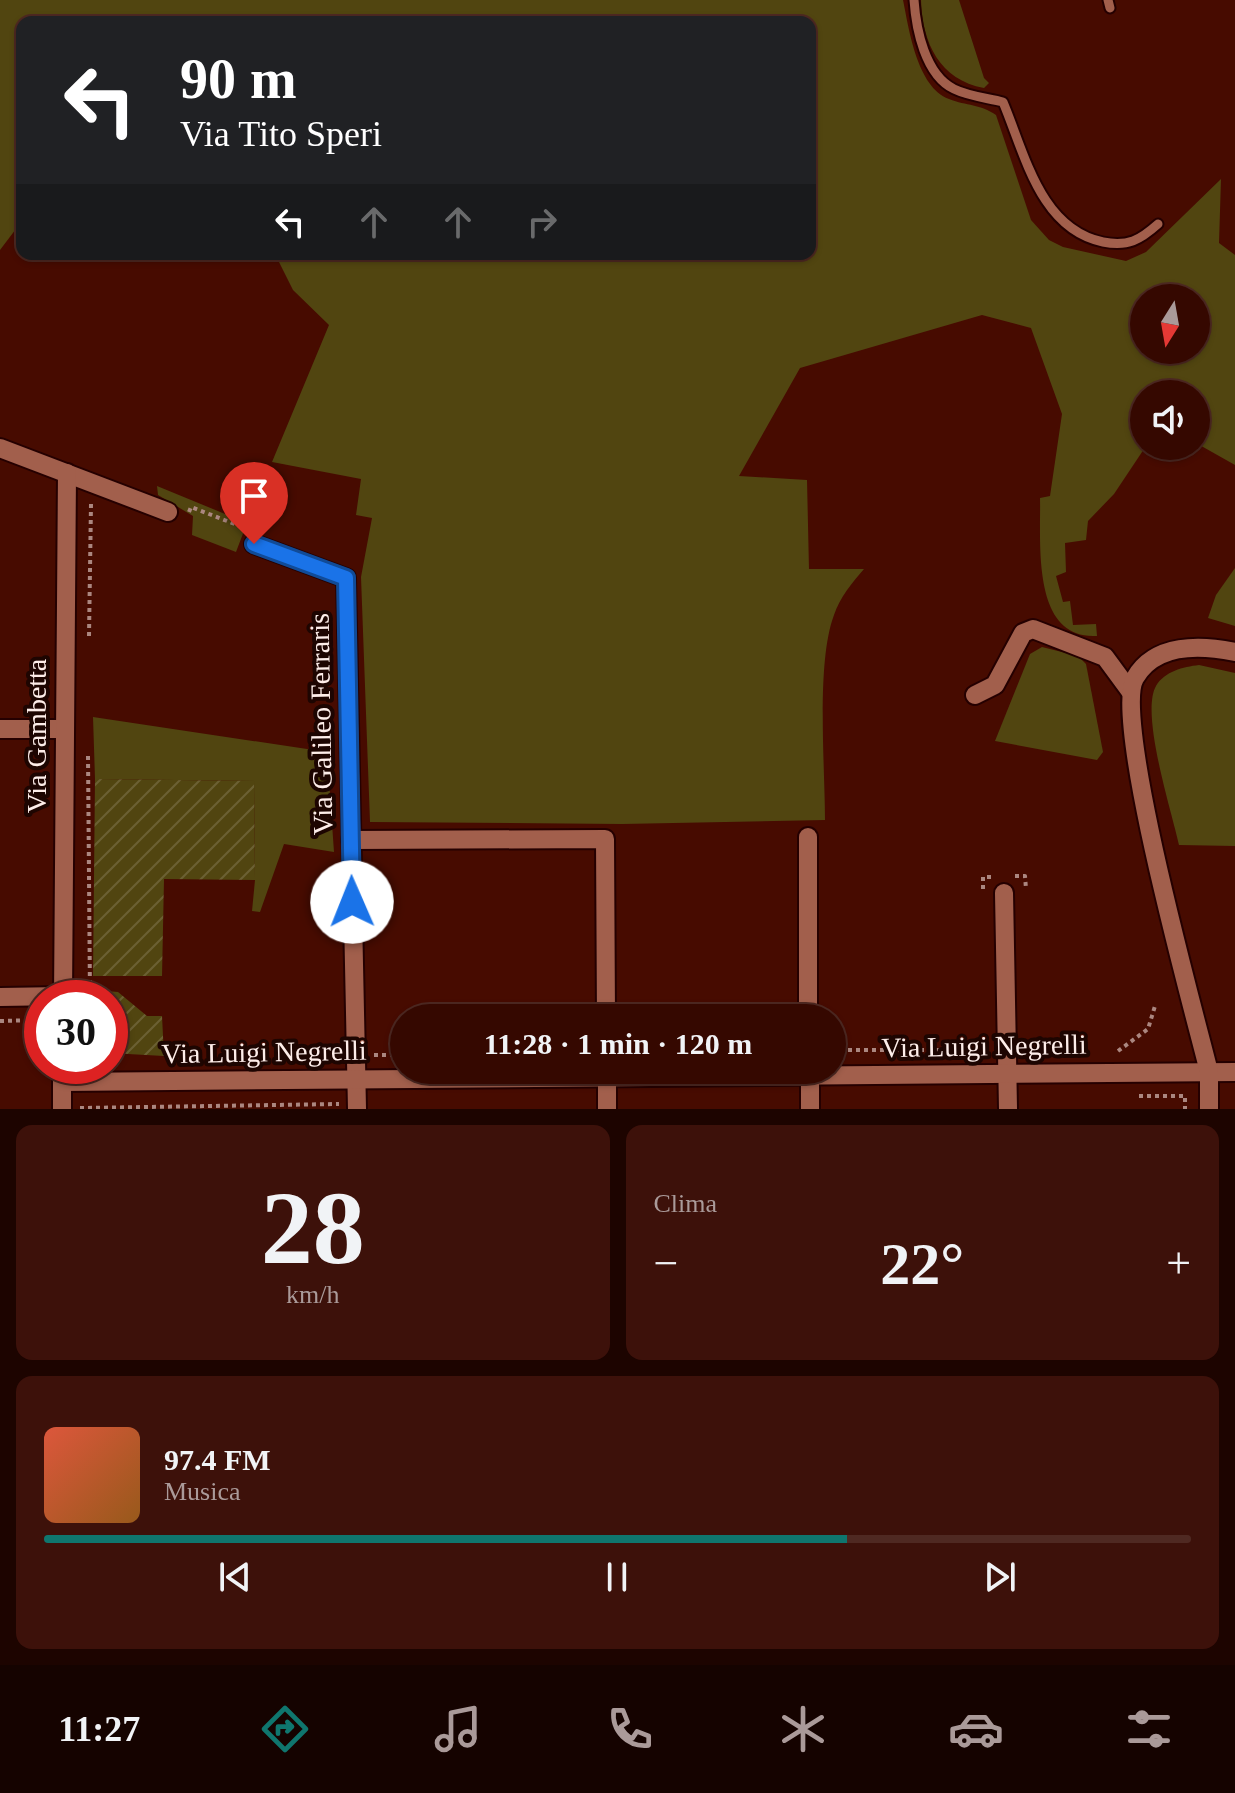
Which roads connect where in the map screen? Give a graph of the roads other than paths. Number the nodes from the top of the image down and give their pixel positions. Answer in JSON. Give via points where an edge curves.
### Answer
{"nodes":[{"id":1,"x":914,"y":0,"type":"edge"},
{"id":2,"x":1158,"y":224,"type":"dead end"},
{"id":3,"x":0,"y":448,"type":"edge"},
{"id":4,"x":67,"y":473,"type":"junction"},
{"id":5,"x":168,"y":512,"type":"dead end"},
{"id":6,"x":249,"y":542,"type":"road end"},
{"id":7,"x":1235,"y":652,"type":"edge"},
{"id":8,"x":1130,"y":691,"type":"junction"},
{"id":9,"x":975,"y":695,"type":"dead end"},
{"id":10,"x":0,"y":729,"type":"edge"},
{"id":11,"x":64,"y":729,"type":"junction"},
{"id":12,"x":808,"y":837,"type":"dead end"},
{"id":13,"x":351,"y":840,"type":"junction"},
{"id":14,"x":1004,"y":893,"type":"dead end"},
{"id":15,"x":63,"y":980,"type":"edge"},
{"id":16,"x":0,"y":997,"type":"edge"},
{"id":17,"x":24,"y":997,"type":"edge"},
{"id":18,"x":606,"y":1004,"type":"edge"},
{"id":19,"x":808,"y":1004,"type":"edge"},
{"id":20,"x":1209,"y":1072,"type":"junction"},
{"id":21,"x":1235,"y":1072,"type":"edge"},
{"id":22,"x":846,"y":1073,"type":"edge"},
{"id":23,"x":1008,"y":1074,"type":"junction"},
{"id":24,"x":128,"y":1075,"type":"edge"},
{"id":25,"x":390,"y":1079,"type":"edge"},
{"id":26,"x":356,"y":1080,"type":"junction"},
{"id":27,"x":62,"y":1084,"type":"edge"},
{"id":28,"x":607,"y":1084,"type":"edge"},
{"id":29,"x":810,"y":1084,"type":"edge"},
{"id":30,"x":62,"y":1109,"type":"edge"},
{"id":31,"x":357,"y":1109,"type":"edge"},
{"id":32,"x":607,"y":1109,"type":"edge"},
{"id":33,"x":810,"y":1109,"type":"edge"},
{"id":34,"x":1008,"y":1109,"type":"edge"},
{"id":35,"x":1209,"y":1109,"type":"edge"}],
"edges":[{"from":1,"to":2,"type":"lane","via":[[919,33],[941,81],[955,90],[1003,102],[1047,206],[1064,226],[1086,239],[1117,245],[1138,242]]},
{"from":3,"to":4,"type":"street"},
{"from":4,"to":5,"type":"street"},
{"from":4,"to":11,"type":"street","name":"Via Gambetta"},
{"from":6,"to":13,"type":"street","name":"Via Galileo Ferraris","via":[[346,578]]},
{"from":7,"to":8,"type":"street","via":[[1194,648],[1161,655],[1146,665]]},
{"from":8,"to":9,"type":"street","via":[[1105,657],[1033,629],[1023,633],[995,685]]},
{"from":8,"to":20,"type":"street","via":[[1129,720],[1144,805]]},
{"from":10,"to":11,"type":"street"},
{"from":11,"to":15,"type":"street","name":"Via Gambetta"},
{"from":12,"to":19,"type":"street"},
{"from":13,"to":18,"type":"street","via":[[605,839]]},
{"from":13,"to":26,"type":"street","name":"Via Galileo Ferraris"},
{"from":14,"to":23,"type":"street"},
{"from":16,"to":17,"type":"street"},
{"from":20,"to":21,"type":"street","name":"Via Luigi Negrelli"},
{"from":20,"to":23,"type":"street","name":"Via Luigi Negrelli"},
{"from":20,"to":35,"type":"street"},
{"from":22,"to":23,"type":"street","name":"Via Luigi Negrelli"},
{"from":23,"to":34,"type":"street"},
{"from":24,"to":26,"type":"street","name":"Via Luigi Negrelli"},
{"from":25,"to":26,"type":"street","name":"Via Luigi Negrelli"},
{"from":26,"to":31,"type":"street","name":"Via Galileo Ferraris"},
{"from":27,"to":30,"type":"street"},
{"from":28,"to":32,"type":"street"},
{"from":29,"to":33,"type":"street"}]}
